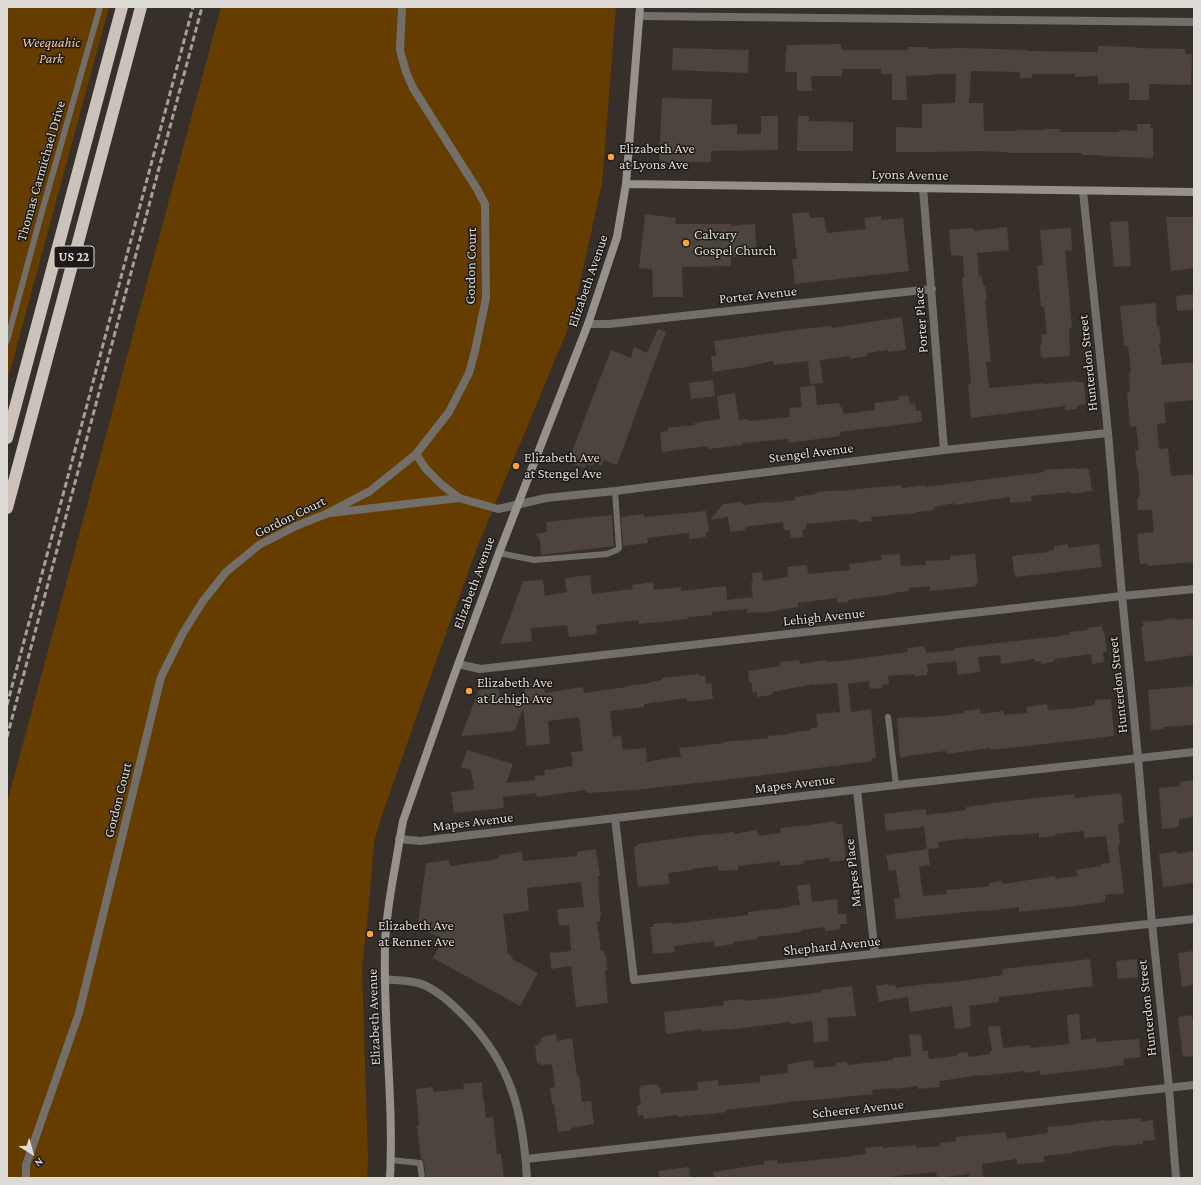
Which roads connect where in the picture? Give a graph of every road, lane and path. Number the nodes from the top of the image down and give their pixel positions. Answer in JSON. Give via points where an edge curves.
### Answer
{"nodes":[{"id":1,"x":100,"y":7,"type":"edge"},
{"id":2,"x":122,"y":7,"type":"edge"},
{"id":3,"x":141,"y":7,"type":"edge"},
{"id":4,"x":402,"y":7,"type":"edge"},
{"id":5,"x":640,"y":7,"type":"edge"},
{"id":6,"x":639,"y":16,"type":"junction"},
{"id":7,"x":1194,"y":22,"type":"edge"},
{"id":8,"x":626,"y":184,"type":"junction"},
{"id":9,"x":924,"y":188,"type":"junction"},
{"id":10,"x":1083,"y":190,"type":"junction"},
{"id":11,"x":1194,"y":192,"type":"edge"},
{"id":12,"x":932,"y":289,"type":"junction"},
{"id":13,"x":588,"y":324,"type":"junction"},
{"id":14,"x":7,"y":341,"type":"edge"},
{"id":15,"x":1108,"y":433,"type":"junction"},
{"id":16,"x":7,"y":438,"type":"edge"},
{"id":17,"x":944,"y":450,"type":"junction"},
{"id":18,"x":416,"y":454,"type":"junction"},
{"id":19,"x":615,"y":491,"type":"junction"},
{"id":20,"x":459,"y":498,"type":"junction"},
{"id":21,"x":517,"y":505,"type":"junction"},
{"id":22,"x":7,"y":508,"type":"edge"},
{"id":23,"x":326,"y":514,"type":"junction"},
{"id":24,"x":499,"y":553,"type":"junction"},
{"id":25,"x":1194,"y":589,"type":"edge"},
{"id":26,"x":1122,"y":596,"type":"junction"},
{"id":27,"x":458,"y":664,"type":"junction"},
{"id":28,"x":888,"y":717,"type":"dead end"},
{"id":29,"x":1194,"y":752,"type":"edge"},
{"id":30,"x":1138,"y":758,"type":"junction"},
{"id":31,"x":896,"y":785,"type":"junction"},
{"id":32,"x":857,"y":790,"type":"junction"},
{"id":33,"x":615,"y":818,"type":"junction"},
{"id":34,"x":399,"y":839,"type":"junction"},
{"id":35,"x":1194,"y":919,"type":"edge"},
{"id":36,"x":1152,"y":924,"type":"junction"},
{"id":37,"x":875,"y":954,"type":"junction"},
{"id":38,"x":385,"y":979,"type":"junction"},
{"id":39,"x":1194,"y":1085,"type":"edge"},
{"id":40,"x":1169,"y":1088,"type":"junction"},
{"id":41,"x":526,"y":1159,"type":"junction"},
{"id":42,"x":391,"y":1160,"type":"junction"},
{"id":43,"x":26,"y":1178,"type":"edge"},
{"id":44,"x":390,"y":1178,"type":"edge"},
{"id":45,"x":422,"y":1178,"type":"edge"},
{"id":46,"x":527,"y":1178,"type":"edge"},
{"id":47,"x":1176,"y":1178,"type":"edge"}],
"edges":[{"from":1,"to":14,"type":"lane","name":"Thomas Carmichael Drive"},
{"from":2,"to":16,"type":"highway","number":"US 22"},
{"from":3,"to":22,"type":"highway","number":"US 22"},
{"from":4,"to":18,"type":"street","name":"Gordon Court","via":[[400,50],[406,72],[413,88],[486,204],[486,298],[469,374],[449,412]]},
{"from":5,"to":6,"type":"main road","name":"Elizabeth Avenue"},
{"from":6,"to":7,"type":"street"},
{"from":6,"to":8,"type":"main road","name":"Elizabeth Avenue"},
{"from":8,"to":9,"type":"main road","name":"Lyons Avenue"},
{"from":8,"to":13,"type":"main road","name":"Elizabeth Avenue","via":[[617,237]]},
{"from":9,"to":10,"type":"main road","name":"Lyons Avenue"},
{"from":9,"to":12,"type":"street","name":"Porter Place"},
{"from":10,"to":11,"type":"main road","name":"Lyons Avenue"},
{"from":10,"to":15,"type":"street","name":"Hunterdon Street"},
{"from":12,"to":13,"type":"street","name":"Porter Avenue"},
{"from":12,"to":17,"type":"street","name":"Porter Place"},
{"from":13,"to":21,"type":"main road","name":"Elizabeth Avenue"},
{"from":15,"to":17,"type":"street","name":"Stengel Avenue"},
{"from":15,"to":26,"type":"street","name":"Hunterdon Street"},
{"from":17,"to":19,"type":"street","name":"Stengel Avenue"},
{"from":18,"to":20,"type":"street","via":[[426,469]]},
{"from":18,"to":23,"type":"street","name":"Gordon Court","via":[[370,490]]},
{"from":19,"to":21,"type":"street","name":"Stengel Avenue","via":[[546,498]]},
{"from":19,"to":24,"type":"lane","via":[[619,548],[617,550],[607,554],[534,560]]},
{"from":20,"to":21,"type":"street","name":"Stengel Avenue","via":[[498,509]]},
{"from":20,"to":23,"type":"street"},
{"from":21,"to":24,"type":"main road","name":"Elizabeth Avenue"},
{"from":23,"to":43,"type":"street","name":"Gordon Court","via":[[259,545],[226,572],[203,601],[183,633],[161,677],[79,1013],[26,1165]]},
{"from":24,"to":27,"type":"main road","name":"Elizabeth Avenue"},
{"from":25,"to":26,"type":"street","name":"Lehigh Avenue"},
{"from":26,"to":27,"type":"street","name":"Lehigh Avenue","via":[[480,669]]},
{"from":26,"to":30,"type":"street","name":"Hunterdon Street"},
{"from":27,"to":34,"type":"main road","name":"Elizabeth Avenue"},
{"from":28,"to":31,"type":"lane"},
{"from":29,"to":30,"type":"street","name":"Mapes Avenue"},
{"from":30,"to":31,"type":"street","name":"Mapes Avenue"},
{"from":30,"to":36,"type":"street","name":"Hunterdon Street"},
{"from":31,"to":32,"type":"street","name":"Mapes Avenue"},
{"from":32,"to":33,"type":"street","name":"Mapes Avenue"},
{"from":32,"to":37,"type":"street","name":"Mapes Place"},
{"from":33,"to":34,"type":"street","name":"Mapes Avenue","via":[[420,841]]},
{"from":33,"to":37,"type":"street","name":"Shephard Avenue","via":[[634,980]]},
{"from":34,"to":38,"type":"main road","name":"Elizabeth Avenue","via":[[389,904]]},
{"from":35,"to":36,"type":"street","name":"Shephard Avenue"},
{"from":36,"to":37,"type":"street","name":"Shephard Avenue"},
{"from":36,"to":40,"type":"street","name":"Hunterdon Street"},
{"from":38,"to":41,"type":"street","via":[[423,985],[438,993],[455,1006],[486,1040],[506,1074],[518,1108]]},
{"from":38,"to":42,"type":"main road","name":"Elizabeth Avenue"},
{"from":39,"to":40,"type":"street","name":"Scheerer Avenue"},
{"from":40,"to":41,"type":"street","name":"Scheerer Avenue"},
{"from":40,"to":47,"type":"street","name":"Hunterdon Street"},
{"from":41,"to":46,"type":"street"},
{"from":42,"to":44,"type":"main road","name":"Elizabeth Avenue"},
{"from":42,"to":45,"type":"lane","via":[[420,1163]]}]}
